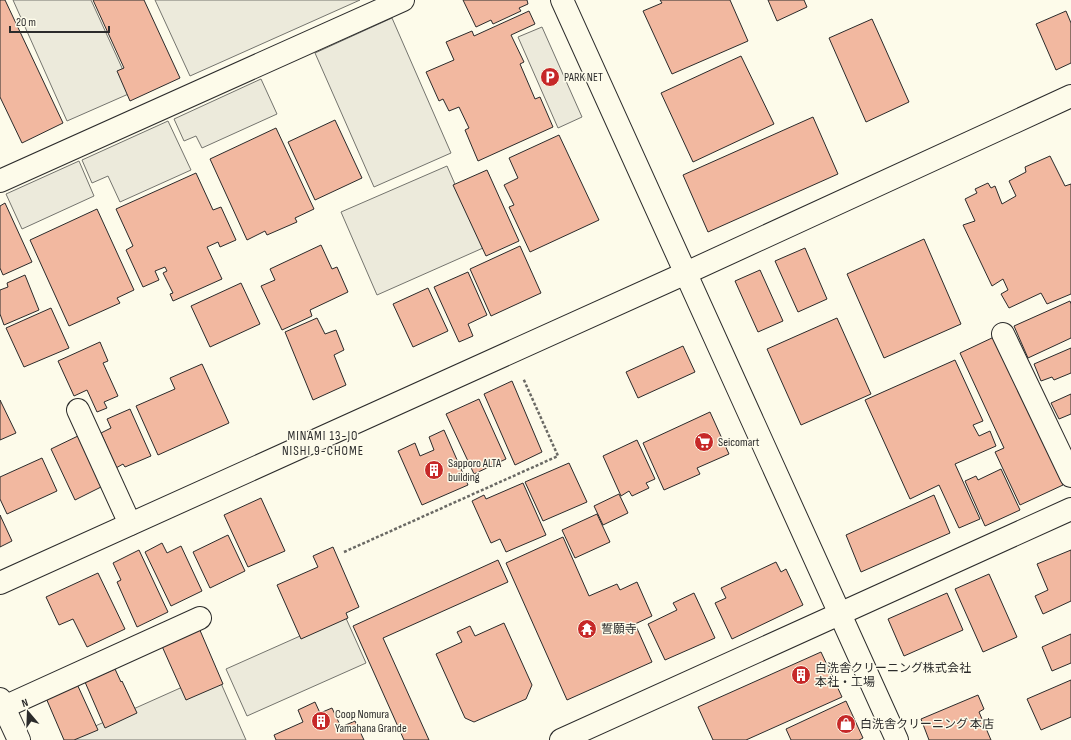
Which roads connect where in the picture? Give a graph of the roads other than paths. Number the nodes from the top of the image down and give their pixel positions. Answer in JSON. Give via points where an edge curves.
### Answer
{"nodes":[{"id":1,"x":403,"y":0,"type":"edge"},
{"id":2,"x":562,"y":0,"type":"edge"},
{"id":3,"x":1071,"y":96,"type":"edge"},
{"id":4,"x":0,"y":181,"type":"edge"},
{"id":5,"x":686,"y":274,"type":"junction"},
{"id":6,"x":1003,"y":334,"type":"dead end"},
{"id":7,"x":78,"y":410,"type":"dead end"},
{"id":8,"x":1071,"y":476,"type":"edge"},
{"id":9,"x":1071,"y":509,"type":"edge"},
{"id":10,"x":130,"y":524,"type":"junction"},
{"id":11,"x":0,"y":583,"type":"edge"},
{"id":12,"x":840,"y":614,"type":"junction"},
{"id":13,"x":200,"y":618,"type":"dead end"},
{"id":14,"x":2,"y":703,"type":"edge"},
{"id":15,"x":19,"y":740,"type":"edge"},
{"id":16,"x":560,"y":740,"type":"edge"},
{"id":17,"x":897,"y":740,"type":"edge"}],
"edges":[{"from":1,"to":4,"type":"street"},
{"from":2,"to":5,"type":"street"},
{"from":3,"to":5,"type":"street"},
{"from":5,"to":10,"type":"street"},
{"from":5,"to":12,"type":"street"},
{"from":6,"to":8,"type":"street"},
{"from":7,"to":10,"type":"street"},
{"from":9,"to":12,"type":"street"},
{"from":10,"to":11,"type":"street"},
{"from":12,"to":16,"type":"street"},
{"from":12,"to":17,"type":"street"},
{"from":13,"to":14,"type":"street"},
{"from":14,"to":15,"type":"street"}]}
